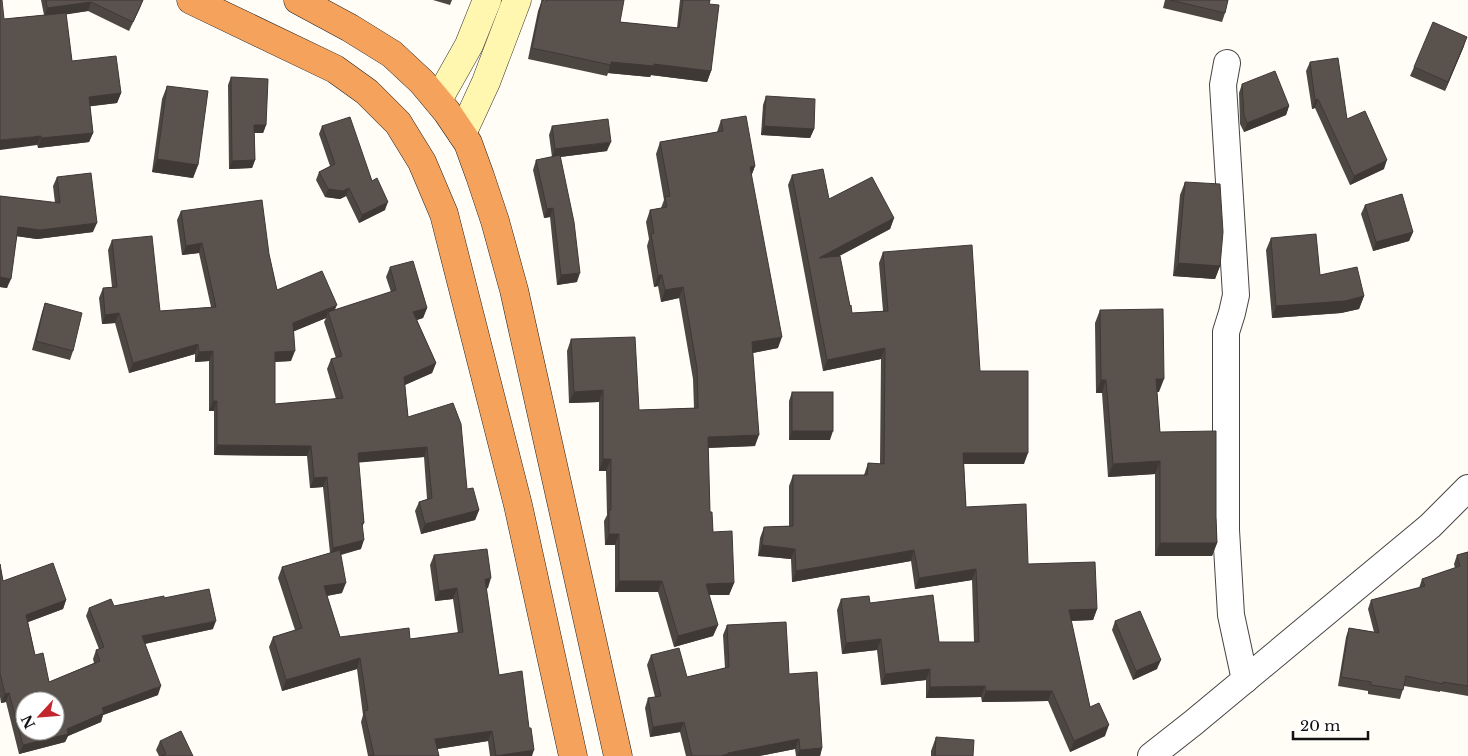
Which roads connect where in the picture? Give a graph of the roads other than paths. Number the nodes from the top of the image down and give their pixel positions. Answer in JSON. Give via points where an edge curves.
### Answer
{"nodes":[{"id":1,"x":191,"y":0,"type":"edge"},
{"id":2,"x":298,"y":0,"type":"edge"},
{"id":3,"x":487,"y":0,"type":"edge"},
{"id":4,"x":517,"y":0,"type":"edge"},
{"id":5,"x":1227,"y":63,"type":"dead end"},
{"id":6,"x":438,"y":100,"type":"junction"},
{"id":7,"x":462,"y":134,"type":"junction"},
{"id":8,"x":1468,"y":488,"type":"edge"},
{"id":9,"x":560,"y":497,"type":"junction"},
{"id":10,"x":518,"y":505,"type":"junction"},
{"id":11,"x":1245,"y":680,"type":"junction"},
{"id":12,"x":573,"y":756,"type":"edge"},
{"id":13,"x":618,"y":756,"type":"edge"},
{"id":14,"x":1151,"y":756,"type":"edge"}],
"edges":[{"from":1,"to":10,"type":"highway","via":[[335,69],[366,92],[398,123],[422,162],[444,214]]},
{"from":2,"to":6,"type":"highway","via":[[392,54]]},
{"from":3,"to":6,"type":"street","via":[[469,45]]},
{"from":4,"to":7,"type":"street"},
{"from":5,"to":11,"type":"street","via":[[1223,84],[1236,295],[1226,332],[1226,530],[1231,615]]},
{"from":6,"to":7,"type":"highway"},
{"from":7,"to":9,"type":"highway","via":[[480,176],[509,272]]},
{"from":8,"to":11,"type":"street","via":[[1430,526]]},
{"from":9,"to":10,"type":"highway"},
{"from":9,"to":13,"type":"highway"},
{"from":10,"to":12,"type":"highway"},
{"from":11,"to":14,"type":"street"}]}
